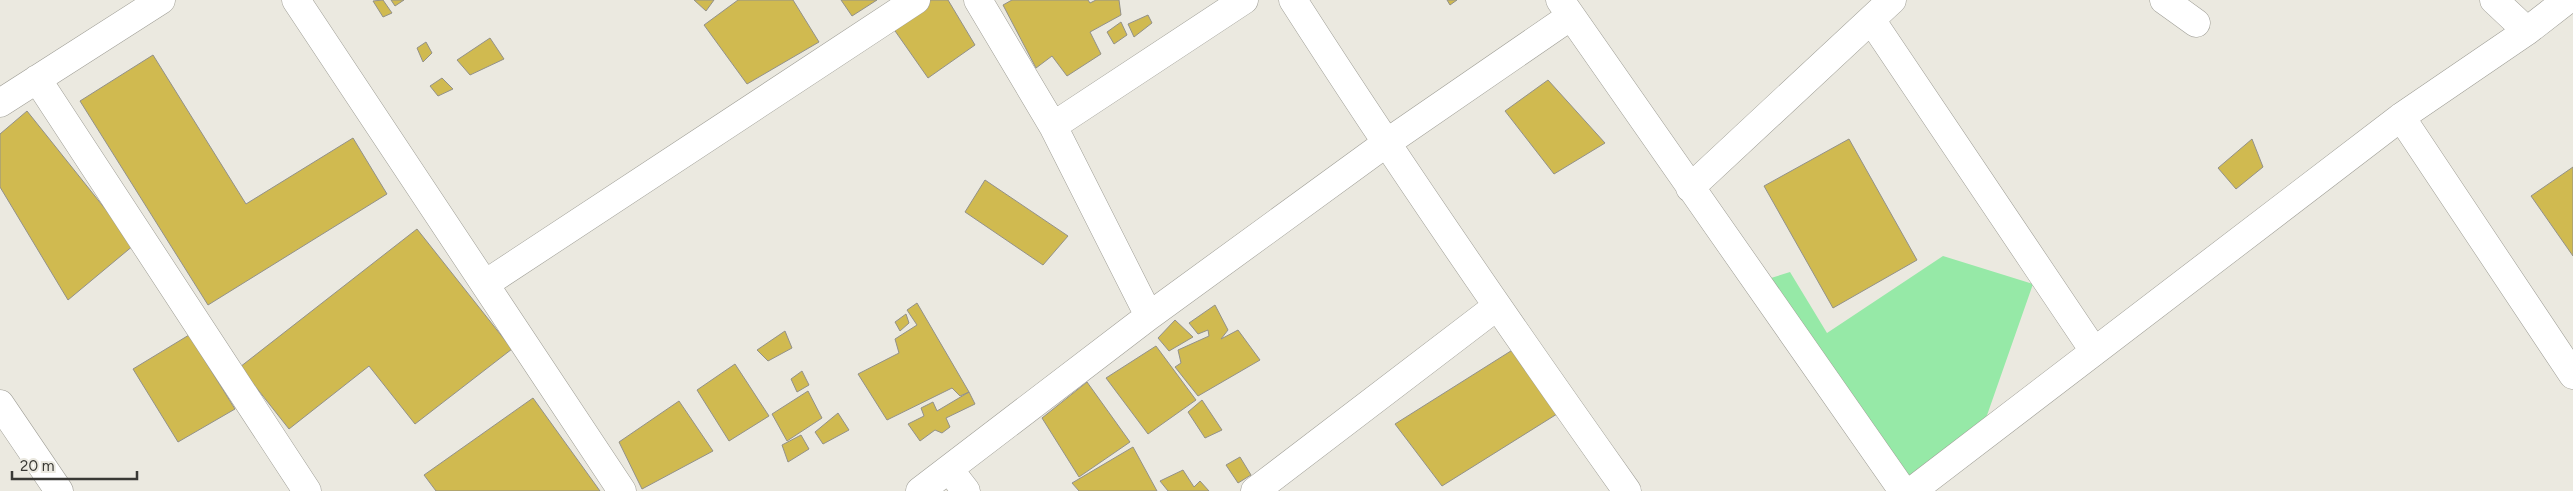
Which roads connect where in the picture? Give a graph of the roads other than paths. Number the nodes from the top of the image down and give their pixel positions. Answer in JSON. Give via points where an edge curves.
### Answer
{"nodes":[{"id":1,"x":161,"y":0,"type":"edge"},
{"id":2,"x":296,"y":0,"type":"edge"},
{"id":3,"x":916,"y":0,"type":"edge"},
{"id":4,"x":978,"y":0,"type":"edge"},
{"id":5,"x":1244,"y":0,"type":"edge"},
{"id":6,"x":1293,"y":0,"type":"edge"},
{"id":7,"x":1892,"y":0,"type":"edge"},
{"id":8,"x":2164,"y":0,"type":"edge"},
{"id":9,"x":2494,"y":0,"type":"edge"},
{"id":10,"x":2567,"y":0,"type":"edge"},
{"id":11,"x":1566,"y":8,"type":"edge"},
{"id":12,"x":1872,"y":21,"type":"junction"},
{"id":13,"x":2196,"y":23,"type":"dead end"},
{"id":14,"x":2527,"y":31,"type":"junction"},
{"id":15,"x":37,"y":79,"type":"junction"},
{"id":16,"x":0,"y":103,"type":"edge"},
{"id":17,"x":2401,"y":117,"type":"junction"},
{"id":18,"x":1053,"y":126,"type":"junction"},
{"id":19,"x":1385,"y":144,"type":"junction"},
{"id":20,"x":1690,"y":188,"type":"junction"},
{"id":21,"x":485,"y":284,"type":"junction"},
{"id":22,"x":1496,"y":306,"type":"junction"},
{"id":23,"x":1149,"y":316,"type":"junction"},
{"id":24,"x":2094,"y":351,"type":"junction"},
{"id":25,"x":2573,"y":375,"type":"edge"},
{"id":26,"x":0,"y":404,"type":"edge"},
{"id":27,"x":949,"y":469,"type":"junction"},
{"id":28,"x":59,"y":491,"type":"edge"},
{"id":29,"x":307,"y":491,"type":"edge"},
{"id":30,"x":622,"y":491,"type":"edge"},
{"id":31,"x":920,"y":491,"type":"edge"},
{"id":32,"x":966,"y":491,"type":"edge"},
{"id":33,"x":1255,"y":491,"type":"edge"},
{"id":34,"x":1626,"y":491,"type":"edge"},
{"id":35,"x":1903,"y":491,"type":"edge"},
{"id":36,"x":1912,"y":491,"type":"edge"}],
"edges":[{"from":1,"to":15,"type":"street"},
{"from":2,"to":21,"type":"street"},
{"from":3,"to":21,"type":"street"},
{"from":4,"to":18,"type":"street"},
{"from":5,"to":18,"type":"street"},
{"from":6,"to":19,"type":"street"},
{"from":7,"to":12,"type":"street"},
{"from":8,"to":13,"type":"street"},
{"from":9,"to":14,"type":"street"},
{"from":10,"to":14,"type":"street"},
{"from":11,"to":19,"type":"street"},
{"from":11,"to":20,"type":"street"},
{"from":12,"to":20,"type":"street"},
{"from":12,"to":24,"type":"street"},
{"from":14,"to":17,"type":"street"},
{"from":15,"to":16,"type":"street"},
{"from":15,"to":29,"type":"street"},
{"from":17,"to":24,"type":"street"},
{"from":17,"to":25,"type":"street"},
{"from":18,"to":23,"type":"street"},
{"from":19,"to":22,"type":"street"},
{"from":19,"to":23,"type":"street"},
{"from":20,"to":35,"type":"street"},
{"from":21,"to":30,"type":"street"},
{"from":22,"to":33,"type":"street"},
{"from":22,"to":34,"type":"street"},
{"from":23,"to":27,"type":"street"},
{"from":24,"to":36,"type":"street"},
{"from":26,"to":28,"type":"street"},
{"from":27,"to":31,"type":"street"},
{"from":27,"to":32,"type":"street"}]}
